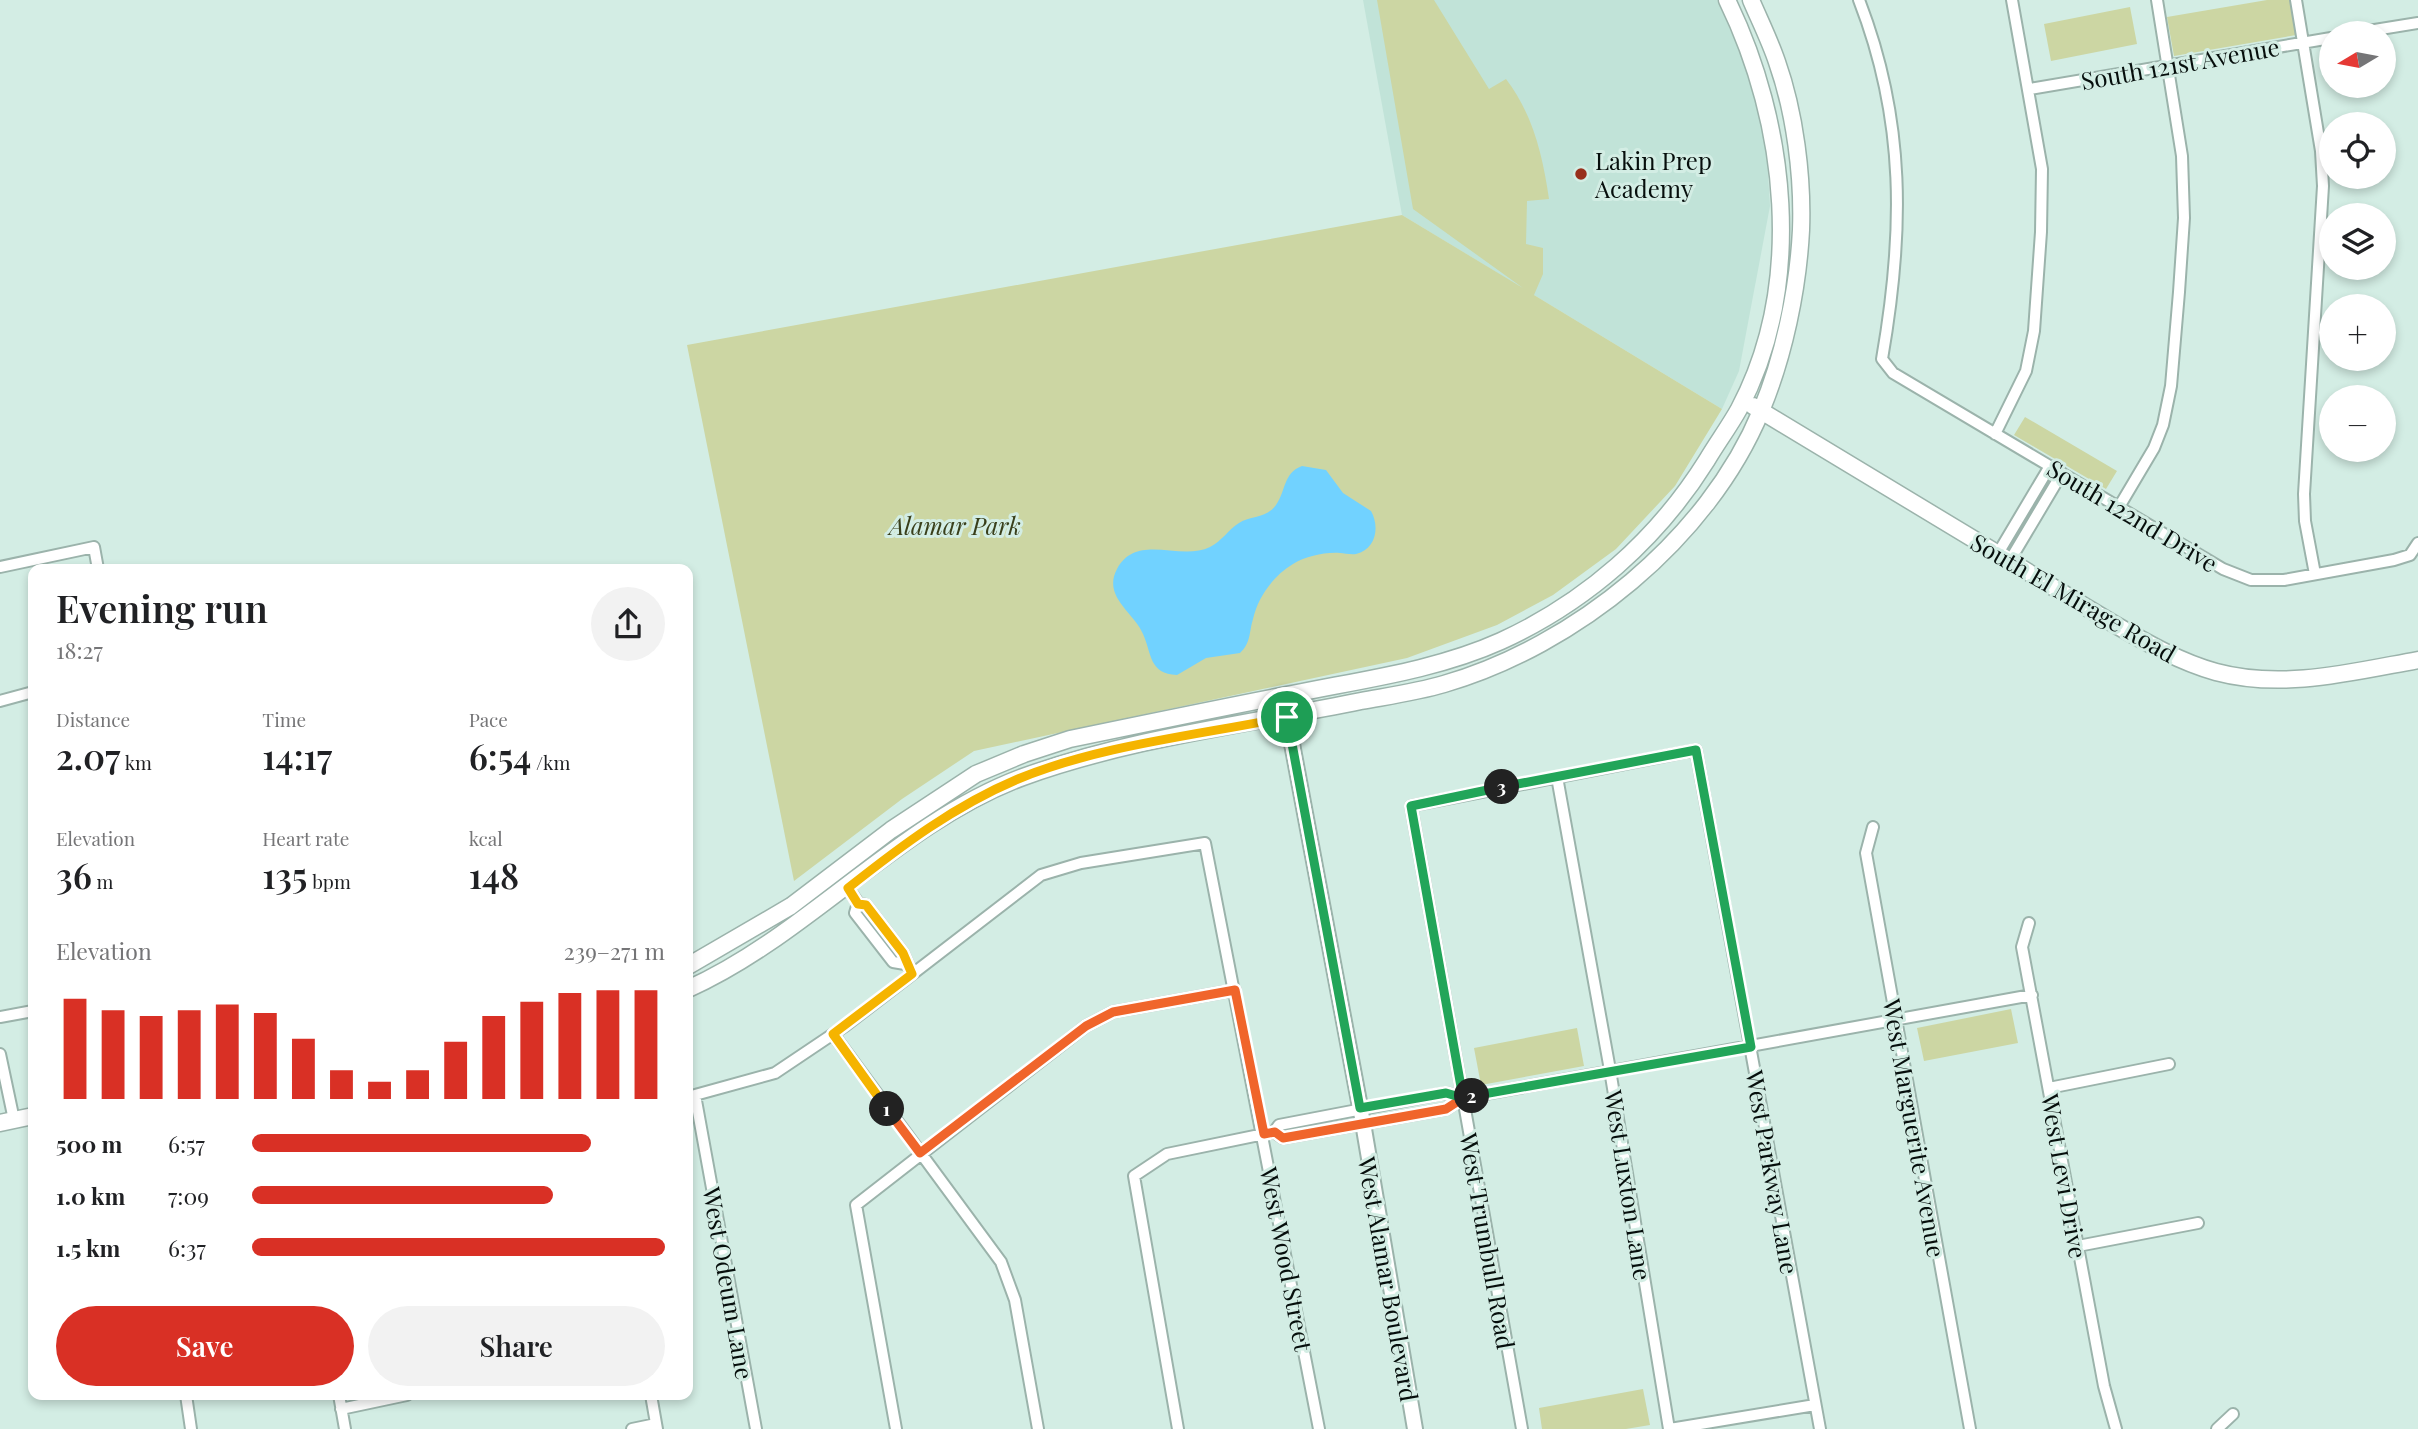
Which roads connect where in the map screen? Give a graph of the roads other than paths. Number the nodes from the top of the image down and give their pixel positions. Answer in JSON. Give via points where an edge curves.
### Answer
{"nodes":[{"id":1,"x":1727,"y":0,"type":"edge"},
{"id":2,"x":1751,"y":0,"type":"edge"},
{"id":3,"x":1859,"y":0,"type":"edge"},
{"id":4,"x":2012,"y":0,"type":"edge"},
{"id":5,"x":2157,"y":0,"type":"edge"},
{"id":6,"x":2296,"y":0,"type":"edge"},
{"id":7,"x":2418,"y":23,"type":"edge"},
{"id":8,"x":2396,"y":27,"type":"edge"},
{"id":9,"x":2319,"y":40,"type":"edge"},
{"id":10,"x":2304,"y":42,"type":"junction"},
{"id":11,"x":2169,"y":65,"type":"junction"},
{"id":12,"x":2030,"y":89,"type":"junction"},
{"id":13,"x":1742,"y":400,"type":"junction"},
{"id":14,"x":1761,"y":411,"type":"junction"},
{"id":15,"x":1995,"y":434,"type":"junction"},
{"id":16,"x":2050,"y":466,"type":"junction"},
{"id":17,"x":2062,"y":473,"type":"junction"},
{"id":18,"x":2119,"y":507,"type":"junction"},
{"id":19,"x":2418,"y":543,"type":"edge"},
{"id":20,"x":2003,"y":558,"type":"junction"},
{"id":21,"x":97,"y":564,"type":"edge"},
{"id":22,"x":0,"y":566,"type":"edge"},
{"id":23,"x":2315,"y":574,"type":"junction"},
{"id":24,"x":2418,"y":660,"type":"edge"},
{"id":25,"x":28,"y":693,"type":"edge"},
{"id":26,"x":0,"y":701,"type":"edge"},
{"id":27,"x":1287,"y":717,"type":"junction"},
{"id":28,"x":1557,"y":776,"type":"junction"},
{"id":29,"x":1873,"y":827,"type":"dead end"},
{"id":30,"x":848,"y":888,"type":"junction"},
{"id":31,"x":2029,"y":923,"type":"dead end"},
{"id":32,"x":693,"y":964,"type":"edge"},
{"id":33,"x":912,"y":974,"type":"junction"},
{"id":34,"x":693,"y":987,"type":"edge"},
{"id":35,"x":1235,"y":990,"type":"junction"},
{"id":36,"x":2032,"y":995,"type":"junction"},
{"id":37,"x":28,"y":1012,"type":"edge"},
{"id":38,"x":0,"y":1017,"type":"edge"},
{"id":39,"x":1895,"y":1020,"type":"junction"},
{"id":40,"x":833,"y":1034,"type":"junction"},
{"id":41,"x":1751,"y":1047,"type":"junction"},
{"id":42,"x":0,"y":1054,"type":"edge"},
{"id":43,"x":2169,"y":1064,"type":"dead end"},
{"id":44,"x":1610,"y":1070,"type":"junction"},
{"id":45,"x":2049,"y":1087,"type":"junction"},
{"id":46,"x":1463,"y":1098,"type":"junction"},
{"id":47,"x":1361,"y":1115,"type":"junction"},
{"id":48,"x":28,"y":1117,"type":"edge"},
{"id":49,"x":7,"y":1121,"type":"edge"},
{"id":50,"x":1269,"y":1133,"type":"junction"},
{"id":51,"x":920,"y":1153,"type":"junction"},
{"id":52,"x":2198,"y":1223,"type":"dead end"},
{"id":53,"x":2078,"y":1245,"type":"junction"},
{"id":54,"x":187,"y":1400,"type":"edge"},
{"id":55,"x":340,"y":1400,"type":"edge"},
{"id":56,"x":383,"y":1400,"type":"edge"},
{"id":57,"x":652,"y":1400,"type":"edge"},
{"id":58,"x":1815,"y":1405,"type":"junction"},
{"id":59,"x":341,"y":1409,"type":"junction"},
{"id":60,"x":2233,"y":1414,"type":"dead end"},
{"id":61,"x":657,"y":1427,"type":"edge"},
{"id":62,"x":191,"y":1429,"type":"edge"},
{"id":63,"x":345,"y":1429,"type":"edge"},
{"id":64,"x":632,"y":1429,"type":"edge"},
{"id":65,"x":756,"y":1429,"type":"edge"},
{"id":66,"x":896,"y":1429,"type":"edge"},
{"id":67,"x":1038,"y":1429,"type":"edge"},
{"id":68,"x":1178,"y":1429,"type":"edge"},
{"id":69,"x":1320,"y":1429,"type":"edge"},
{"id":70,"x":1415,"y":1429,"type":"edge"},
{"id":71,"x":1522,"y":1429,"type":"edge"},
{"id":72,"x":1669,"y":1429,"type":"edge"},
{"id":73,"x":1820,"y":1429,"type":"edge"},
{"id":74,"x":1970,"y":1429,"type":"edge"},
{"id":75,"x":2116,"y":1429,"type":"edge"},
{"id":76,"x":2217,"y":1429,"type":"edge"}],
"edges":[{"from":1,"to":13,"type":"main road","via":[[1762,86],[1775,149],[1780,207],[1778,279],[1765,340]]},
{"from":2,"to":14,"type":"main road","via":[[1778,64],[1790,115],[1801,228],[1795,287]]},
{"from":3,"to":15,"type":"street","name":"South 122nd Drive","via":[[1880,65],[1899,190],[1897,263],[1882,359],[1893,373]]},
{"from":4,"to":12,"type":"street"},
{"from":5,"to":11,"type":"street"},
{"from":6,"to":10,"type":"street"},
{"from":7,"to":8,"type":"street"},
{"from":9,"to":10,"type":"street","name":"South 121st Avenue"},
{"from":10,"to":11,"type":"street","name":"South 121st Avenue"},
{"from":10,"to":23,"type":"street","via":[[2323,186],[2304,494]]},
{"from":11,"to":12,"type":"street","name":"South 121st Avenue"},
{"from":11,"to":18,"type":"street","via":[[2182,156],[2184,218],[2171,386],[2154,448]]},
{"from":12,"to":15,"type":"street","via":[[2042,169],[2034,331],[2026,371]]},
{"from":13,"to":14,"type":"main road","name":"South El Mirage Road"},
{"from":13,"to":32,"type":"main road","via":[[1688,490],[1662,522],[1600,581],[1553,613],[1460,657],[1070,739],[1024,754],[976,774],[934,799],[790,906]]},
{"from":14,"to":20,"type":"main road","name":"South El Mirage Road"},
{"from":14,"to":27,"type":"main road","via":[[1703,507],[1612,598],[1559,635],[1522,655],[1443,685]]},
{"from":15,"to":16,"type":"street","name":"South 122nd Drive"},
{"from":16,"to":17,"type":"street","name":"South 122nd Drive"},
{"from":16,"to":20,"type":"street"},
{"from":17,"to":18,"type":"street","name":"South 122nd Drive"},
{"from":17,"to":20,"type":"street"},
{"from":18,"to":23,"type":"street","name":"South 122nd Drive","via":[[2223,569],[2251,580]]},
{"from":19,"to":23,"type":"street","name":"South 122nd Drive","via":[[2410,555]]},
{"from":20,"to":24,"type":"main road","name":"South El Mirage Road","via":[[2162,651],[2215,672],[2298,680]]},
{"from":21,"to":22,"type":"street","via":[[94,547]]},
{"from":25,"to":26,"type":"street"},
{"from":27,"to":30,"type":"main road","via":[[1067,763],[1018,779],[945,815]]},
{"from":27,"to":47,"type":"street","name":"West Alamar Boulevard"},
{"from":28,"to":41,"type":"street","name":"West Parkway Lane","via":[[1696,750]]},
{"from":28,"to":44,"type":"street","name":"West Luxton Lane"},
{"from":28,"to":46,"type":"street","name":"West Trumbull Road","via":[[1411,806]]},
{"from":29,"to":39,"type":"street","name":"West Marguerite Avenue","via":[[1866,853]]},
{"from":30,"to":33,"type":"street","via":[[858,904],[855,913],[893,962],[905,964]]},
{"from":30,"to":34,"type":"main road","via":[[725,972]]},
{"from":31,"to":36,"type":"street","name":"West Levi Drive","via":[[2022,947]]},
{"from":33,"to":35,"type":"street","name":"West Wood Street","via":[[1041,875],[1081,863],[1205,843]]},
{"from":33,"to":40,"type":"street"},
{"from":35,"to":50,"type":"street","name":"West Wood Street"},
{"from":35,"to":51,"type":"street","via":[[1113,1012],[1086,1026]]},
{"from":36,"to":39,"type":"street"},
{"from":36,"to":45,"type":"street","name":"West Levi Drive"},
{"from":37,"to":38,"type":"street"},
{"from":39,"to":41,"type":"street"},
{"from":39,"to":74,"type":"street","name":"West Marguerite Avenue"},
{"from":40,"to":51,"type":"street"},
{"from":40,"to":65,"type":"street","name":"West Odeum Lane","via":[[775,1073],[695,1095]]},
{"from":41,"to":44,"type":"street"},
{"from":41,"to":58,"type":"street","name":"West Parkway Lane"},
{"from":42,"to":49,"type":"street"},
{"from":43,"to":45,"type":"street"},
{"from":44,"to":46,"type":"street"},
{"from":44,"to":72,"type":"street","name":"West Luxton Lane"},
{"from":45,"to":53,"type":"street","name":"West Levi Drive"},
{"from":46,"to":47,"type":"street","via":[[1446,1093]]},
{"from":46,"to":71,"type":"street","name":"West Trumbull Road"},
{"from":47,"to":50,"type":"street","via":[[1279,1125]]},
{"from":47,"to":70,"type":"street","name":"West Alamar Boulevard"},
{"from":48,"to":49,"type":"main road"},
{"from":50,"to":68,"type":"street","via":[[1167,1154],[1134,1176]]},
{"from":50,"to":69,"type":"street","name":"West Wood Street"},
{"from":51,"to":66,"type":"street","via":[[856,1205]]},
{"from":51,"to":67,"type":"street","via":[[1008,1276]]},
{"from":52,"to":53,"type":"street"},
{"from":53,"to":75,"type":"street","name":"West Levi Drive"},
{"from":54,"to":62,"type":"street"},
{"from":55,"to":59,"type":"street"},
{"from":56,"to":59,"type":"street"},
{"from":57,"to":61,"type":"street"},
{"from":58,"to":72,"type":"street"},
{"from":58,"to":73,"type":"street","name":"West Parkway Lane"},
{"from":59,"to":63,"type":"street"},
{"from":60,"to":76,"type":"street"},
{"from":61,"to":64,"type":"street"}]}
